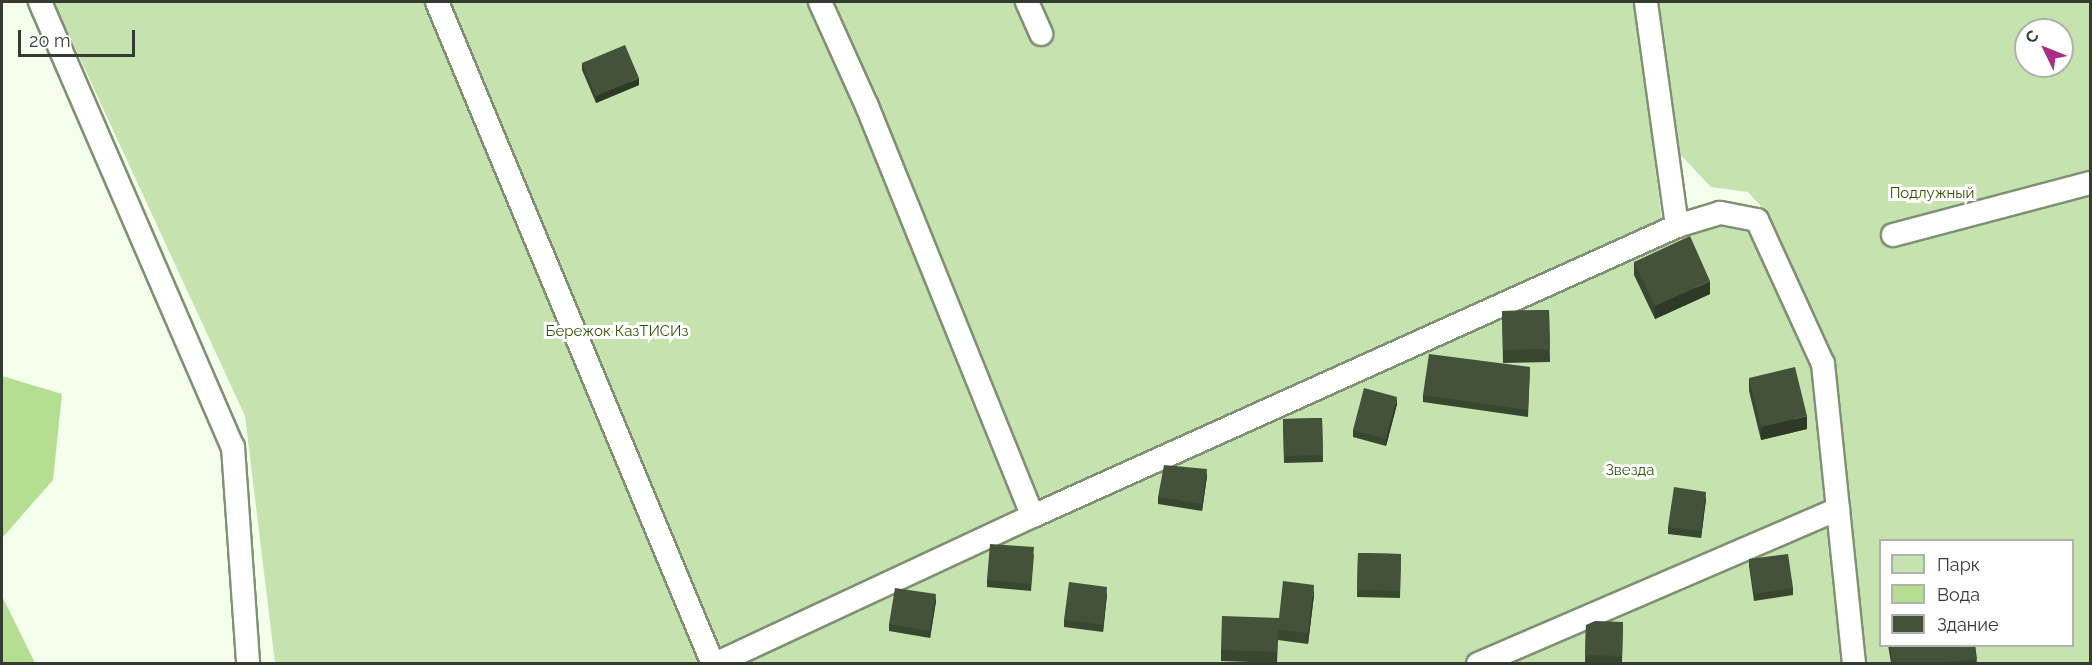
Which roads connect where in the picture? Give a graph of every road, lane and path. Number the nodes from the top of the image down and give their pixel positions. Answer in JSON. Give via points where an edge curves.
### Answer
{"nodes":[{"id":1,"x":40,"y":2,"type":"edge"},
{"id":2,"x":437,"y":2,"type":"edge"},
{"id":3,"x":820,"y":2,"type":"edge"},
{"id":4,"x":1027,"y":2,"type":"edge"},
{"id":5,"x":1646,"y":2,"type":"edge"},
{"id":6,"x":1041,"y":34,"type":"dead end"},
{"id":7,"x":2091,"y":183,"type":"edge"},
{"id":8,"x":1677,"y":226,"type":"junction"},
{"id":9,"x":1893,"y":235,"type":"dead end"},
{"id":10,"x":1838,"y":509,"type":"junction"},
{"id":11,"x":1033,"y":516,"type":"junction"},
{"id":12,"x":248,"y":663,"type":"edge"},
{"id":13,"x":714,"y":663,"type":"edge"},
{"id":14,"x":1478,"y":663,"type":"edge"},
{"id":15,"x":1854,"y":663,"type":"edge"}],
"edges":[{"from":1,"to":12,"type":"lane","via":[[233,447]]},
{"from":2,"to":13,"type":"lane"},
{"from":3,"to":11,"type":"lane","via":[[867,106]]},
{"from":4,"to":6,"type":"lane"},
{"from":5,"to":8,"type":"lane"},
{"from":7,"to":9,"type":"lane"},
{"from":8,"to":10,"type":"lane","via":[[1720,213],[1757,220],[1823,364]]},
{"from":8,"to":11,"type":"lane"},
{"from":10,"to":14,"type":"lane"},
{"from":10,"to":15,"type":"lane"},
{"from":11,"to":13,"type":"lane"}]}
